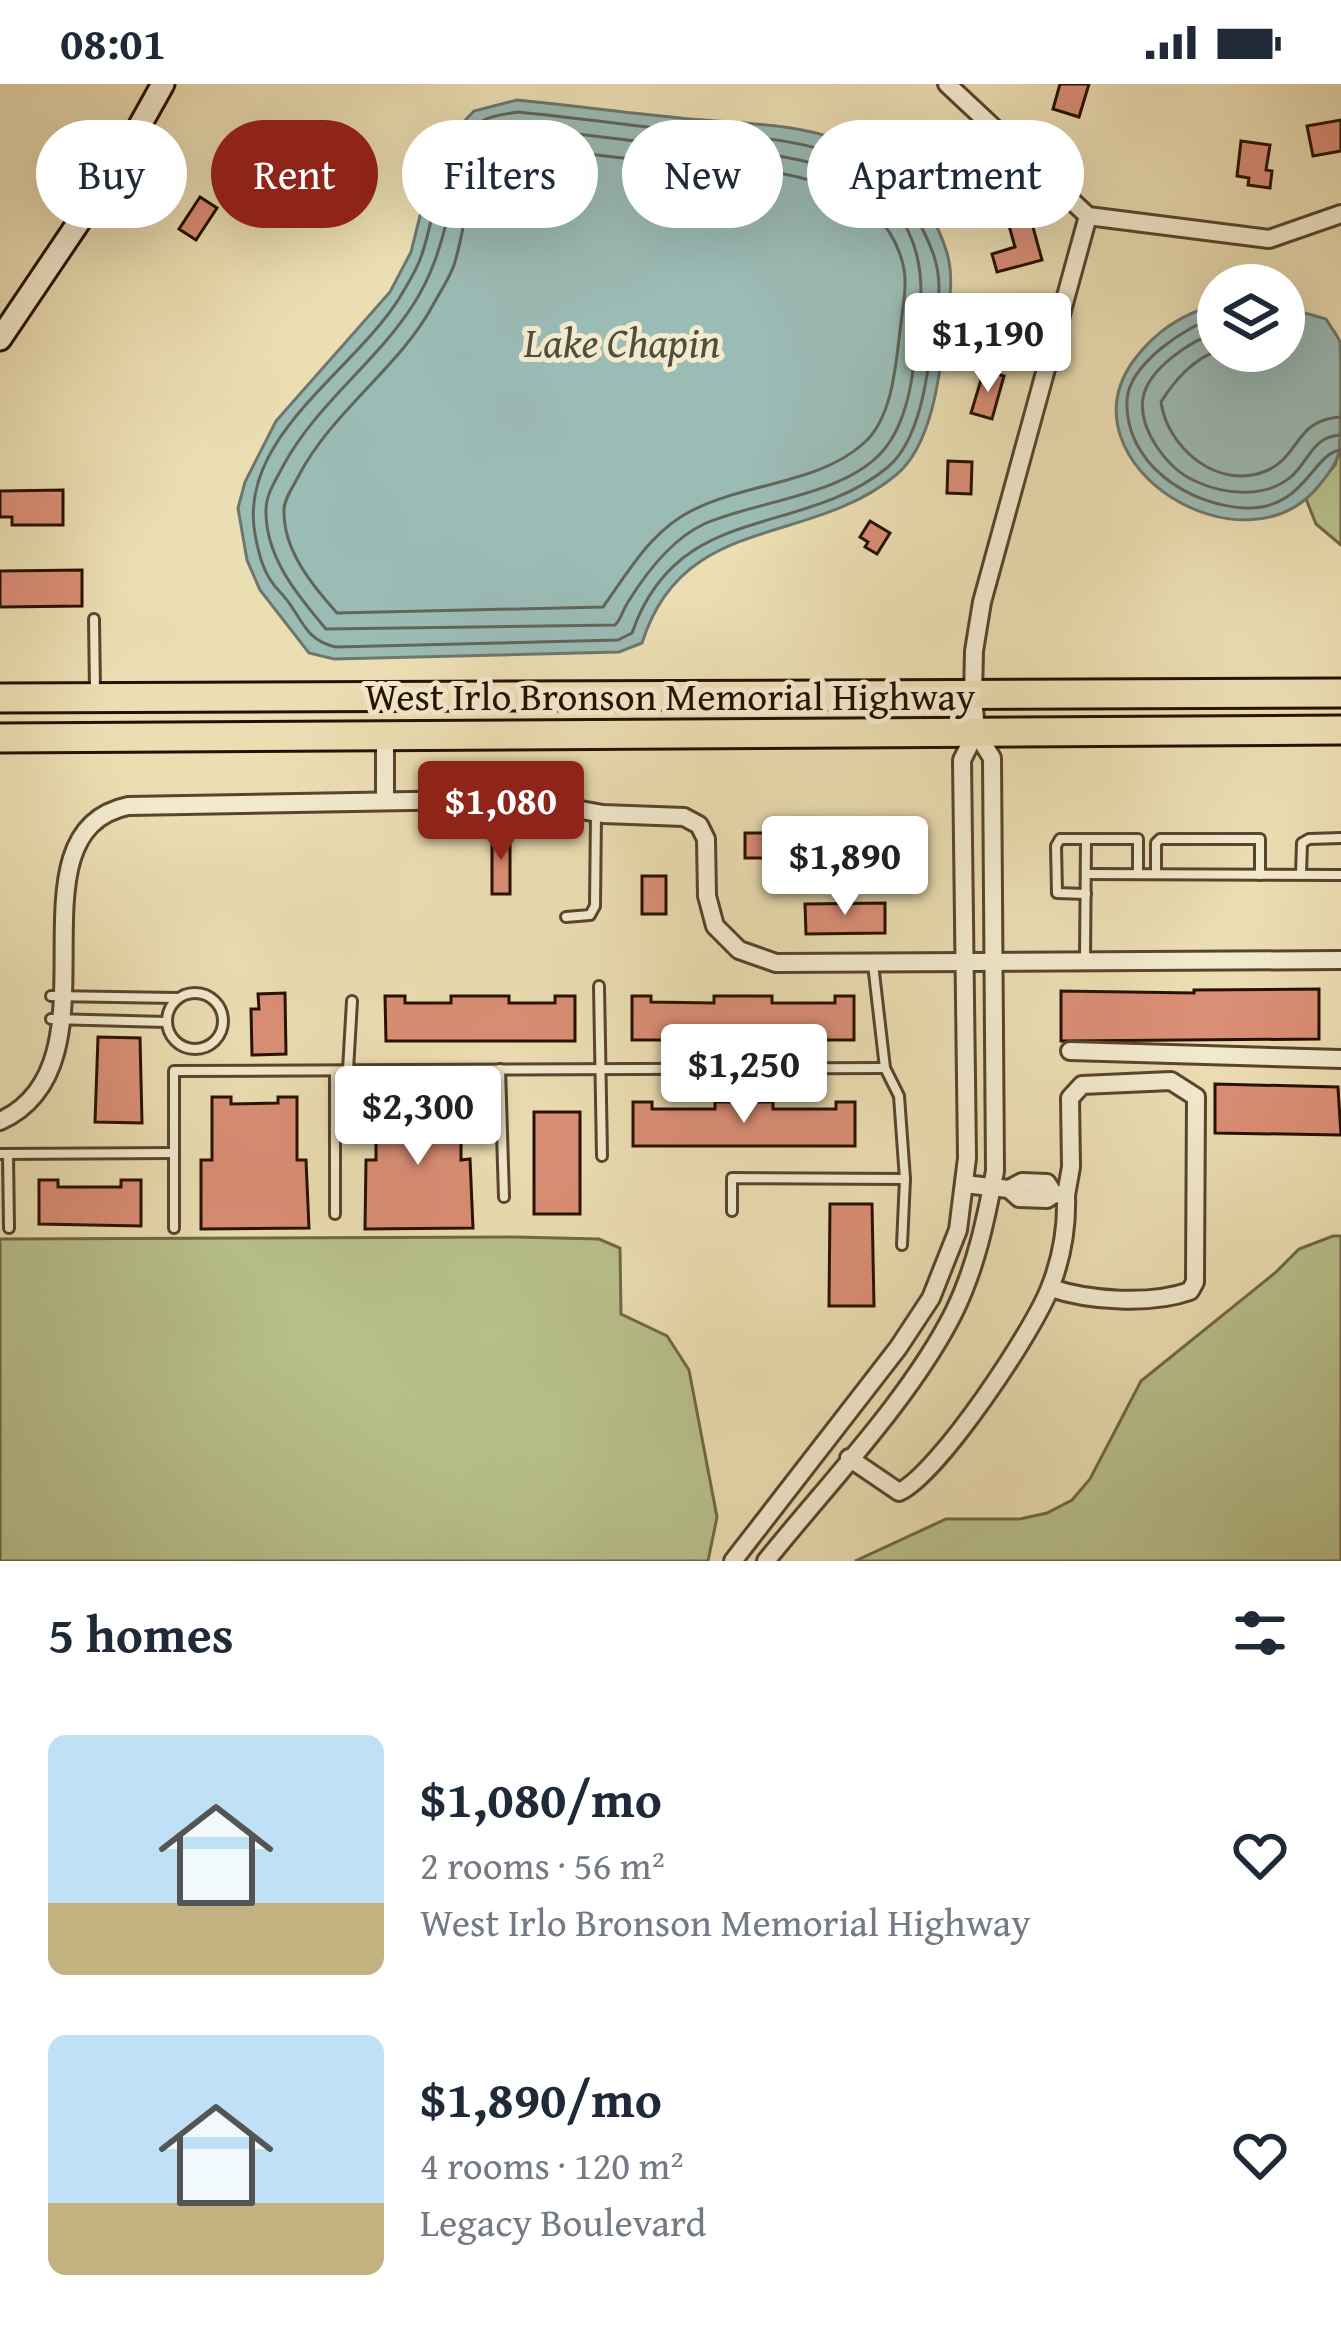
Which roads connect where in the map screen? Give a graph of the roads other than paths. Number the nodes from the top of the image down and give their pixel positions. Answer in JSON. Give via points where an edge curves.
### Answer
{"nodes":[{"id":1,"x":163,"y":84,"type":"edge"},
{"id":2,"x":947,"y":84,"type":"edge"},
{"id":3,"x":1341,"y":214,"type":"edge"},
{"id":4,"x":1088,"y":216,"type":"junction"},
{"id":5,"x":0,"y":339,"type":"edge"},
{"id":6,"x":94,"y":619,"type":"dead end"},
{"id":7,"x":1341,"y":693,"type":"edge"},
{"id":8,"x":973,"y":696,"type":"junction"},
{"id":9,"x":0,"y":698,"type":"edge"},
{"id":10,"x":95,"y":698,"type":"junction"},
{"id":11,"x":439,"y":698,"type":"junction"},
{"id":12,"x":1341,"y":730,"type":"edge"},
{"id":13,"x":976,"y":732,"type":"junction"},
{"id":14,"x":385,"y":736,"type":"junction"},
{"id":15,"x":0,"y":738,"type":"edge"},
{"id":16,"x":385,"y":801,"type":"junction"},
{"id":17,"x":596,"y":813,"type":"junction"},
{"id":18,"x":1341,"y":838,"type":"edge"},
{"id":19,"x":1087,"y":839,"type":"junction"},
{"id":20,"x":1086,"y":874,"type":"junction"},
{"id":21,"x":1138,"y":874,"type":"junction"},
{"id":22,"x":1156,"y":874,"type":"junction"},
{"id":23,"x":1301,"y":874,"type":"junction"},
{"id":24,"x":1260,"y":875,"type":"junction"},
{"id":25,"x":1341,"y":875,"type":"edge"},
{"id":26,"x":1086,"y":894,"type":"junction"},
{"id":27,"x":566,"y":917,"type":"dead end"},
{"id":28,"x":1341,"y":960,"type":"edge"},
{"id":29,"x":994,"y":961,"type":"junction"},
{"id":30,"x":1085,"y":961,"type":"junction"},
{"id":31,"x":873,"y":962,"type":"junction"},
{"id":32,"x":965,"y":962,"type":"junction"},
{"id":33,"x":599,"y":986,"type":"dead end"},
{"id":34,"x":51,"y":996,"type":"junction"},
{"id":35,"x":106,"y":998,"type":"junction"},
{"id":36,"x":179,"y":998,"type":"junction"},
{"id":37,"x":352,"y":1000,"type":"dead end"},
{"id":38,"x":51,"y":1019,"type":"junction"},
{"id":39,"x":105,"y":1020,"type":"junction"},
{"id":40,"x":167,"y":1022,"type":"junction"},
{"id":41,"x":190,"y":1048,"type":"junction"},
{"id":42,"x":1070,"y":1051,"type":"dead end"},
{"id":43,"x":1137,"y":1054,"type":"junction"},
{"id":44,"x":1341,"y":1059,"type":"edge"},
{"id":45,"x":885,"y":1068,"type":"junction"},
{"id":46,"x":599,"y":1069,"type":"junction"},
{"id":47,"x":335,"y":1070,"type":"junction"},
{"id":48,"x":348,"y":1070,"type":"junction"},
{"id":49,"x":500,"y":1070,"type":"junction"},
{"id":50,"x":195,"y":1071,"type":"junction"},
{"id":51,"x":1137,"y":1081,"type":"junction"},
{"id":52,"x":0,"y":1121,"type":"edge"},
{"id":53,"x":4,"y":1154,"type":"edge"},
{"id":54,"x":174,"y":1154,"type":"junction"},
{"id":55,"x":602,"y":1156,"type":"dead end"},
{"id":56,"x":905,"y":1179,"type":"junction"},
{"id":57,"x":964,"y":1184,"type":"junction"},
{"id":58,"x":1001,"y":1188,"type":"junction"},
{"id":59,"x":1060,"y":1194,"type":"junction"},
{"id":60,"x":504,"y":1197,"type":"dead end"},
{"id":61,"x":732,"y":1211,"type":"dead end"},
{"id":62,"x":335,"y":1214,"type":"dead end"},
{"id":63,"x":9,"y":1228,"type":"dead end"},
{"id":64,"x":174,"y":1228,"type":"dead end"},
{"id":65,"x":902,"y":1245,"type":"dead end"},
{"id":66,"x":1051,"y":1288,"type":"junction"},
{"id":67,"x":849,"y":1458,"type":"junction"},
{"id":68,"x":733,"y":1561,"type":"edge"},
{"id":69,"x":766,"y":1561,"type":"edge"}],
"edges":[{"from":1,"to":5,"type":"main road"},
{"from":2,"to":4,"type":"street"},
{"from":3,"to":4,"type":"street","via":[[1269,239]]},
{"from":4,"to":8,"type":"street","via":[[982,602]]},
{"from":6,"to":10,"type":"lane"},
{"from":7,"to":8,"type":"highway","name":"West Irlo Bronson Memorial Highway"},
{"from":8,"to":11,"type":"highway","name":"West Irlo Bronson Memorial Highway"},
{"from":8,"to":13,"type":"street"},
{"from":9,"to":10,"type":"highway","name":"West Irlo Bronson Memorial Highway"},
{"from":10,"to":11,"type":"highway","name":"West Irlo Bronson Memorial Highway"},
{"from":11,"to":14,"type":"highway"},
{"from":12,"to":13,"type":"highway","name":"West Irlo Bronson Memorial Highway"},
{"from":13,"to":14,"type":"highway","name":"West Irlo Bronson Memorial Highway"},
{"from":13,"to":29,"type":"street","via":[[992,758]]},
{"from":13,"to":32,"type":"street","via":[[962,760]]},
{"from":14,"to":15,"type":"highway","name":"West Irlo Bronson Memorial Highway"},
{"from":14,"to":16,"type":"street"},
{"from":16,"to":17,"type":"street","via":[[532,799]]},
{"from":16,"to":34,"type":"street","via":[[143,805],[88,818],[53,863]]},
{"from":17,"to":27,"type":"lane","via":[[596,906],[590,915]]},
{"from":17,"to":31,"type":"street","via":[[699,824],[710,916],[739,950],[776,963]]},
{"from":18,"to":23,"type":"lane","via":[[1302,842]]},
{"from":19,"to":20,"type":"lane"},
{"from":19,"to":21,"type":"lane","via":[[1138,839]]},
{"from":19,"to":26,"type":"lane","via":[[1056,846],[1057,893]]},
{"from":20,"to":21,"type":"lane"},
{"from":20,"to":26,"type":"lane"},
{"from":21,"to":22,"type":"lane"},
{"from":22,"to":24,"type":"lane"},
{"from":22,"to":24,"type":"lane","via":[[1160,839],[1260,839]]},
{"from":23,"to":24,"type":"lane"},
{"from":23,"to":25,"type":"lane"},
{"from":26,"to":30,"type":"lane"},
{"from":28,"to":30,"type":"street"},
{"from":29,"to":30,"type":"street"},
{"from":29,"to":32,"type":"street"},
{"from":29,"to":58,"type":"street"},
{"from":31,"to":32,"type":"street"},
{"from":31,"to":45,"type":"lane"},
{"from":32,"to":57,"type":"street"},
{"from":33,"to":46,"type":"lane"},
{"from":34,"to":35,"type":"lane"},
{"from":34,"to":38,"type":"street"},
{"from":35,"to":36,"type":"lane"},
{"from":35,"to":39,"type":"lane"},
{"from":36,"to":40,"type":"lane"},
{"from":36,"to":41,"type":"lane","via":[[205,995],[222,1015],[215,1041]]},
{"from":37,"to":48,"type":"lane"},
{"from":38,"to":39,"type":"lane"},
{"from":38,"to":52,"type":"street","via":[[45,1077],[28,1103]]},
{"from":39,"to":40,"type":"lane"},
{"from":40,"to":41,"type":"lane","via":[[174,1039]]},
{"from":41,"to":50,"type":"lane"},
{"from":42,"to":43,"type":"street"},
{"from":43,"to":44,"type":"street"},
{"from":43,"to":51,"type":"lane"},
{"from":45,"to":46,"type":"lane"},
{"from":45,"to":56,"type":"lane","via":[[899,1096]]},
{"from":46,"to":49,"type":"lane"},
{"from":46,"to":55,"type":"lane"},
{"from":47,"to":48,"type":"lane"},
{"from":47,"to":50,"type":"lane"},
{"from":47,"to":62,"type":"lane"},
{"from":48,"to":49,"type":"lane"},
{"from":49,"to":60,"type":"lane"},
{"from":50,"to":54,"type":"lane","via":[[174,1071]]},
{"from":51,"to":59,"type":"street","via":[[1082,1085],[1070,1098],[1071,1167]]},
{"from":51,"to":66,"type":"street","via":[[1171,1081],[1196,1096],[1195,1282],[1170,1298]]},
{"from":53,"to":54,"type":"lane"},
{"from":53,"to":63,"type":"lane"},
{"from":54,"to":64,"type":"lane"},
{"from":56,"to":61,"type":"lane","via":[[732,1178]]},
{"from":56,"to":65,"type":"lane"},
{"from":57,"to":58,"type":"street"},
{"from":57,"to":68,"type":"street","via":[[958,1230],[931,1298]]},
{"from":58,"to":59,"type":"street","via":[[1019,1198]]},
{"from":58,"to":67,"type":"street","via":[[954,1312]]},
{"from":59,"to":66,"type":"street","via":[[1067,1221]]},
{"from":66,"to":67,"type":"street","via":[[1009,1363],[921,1478],[899,1492]]},
{"from":67,"to":69,"type":"street"}]}
